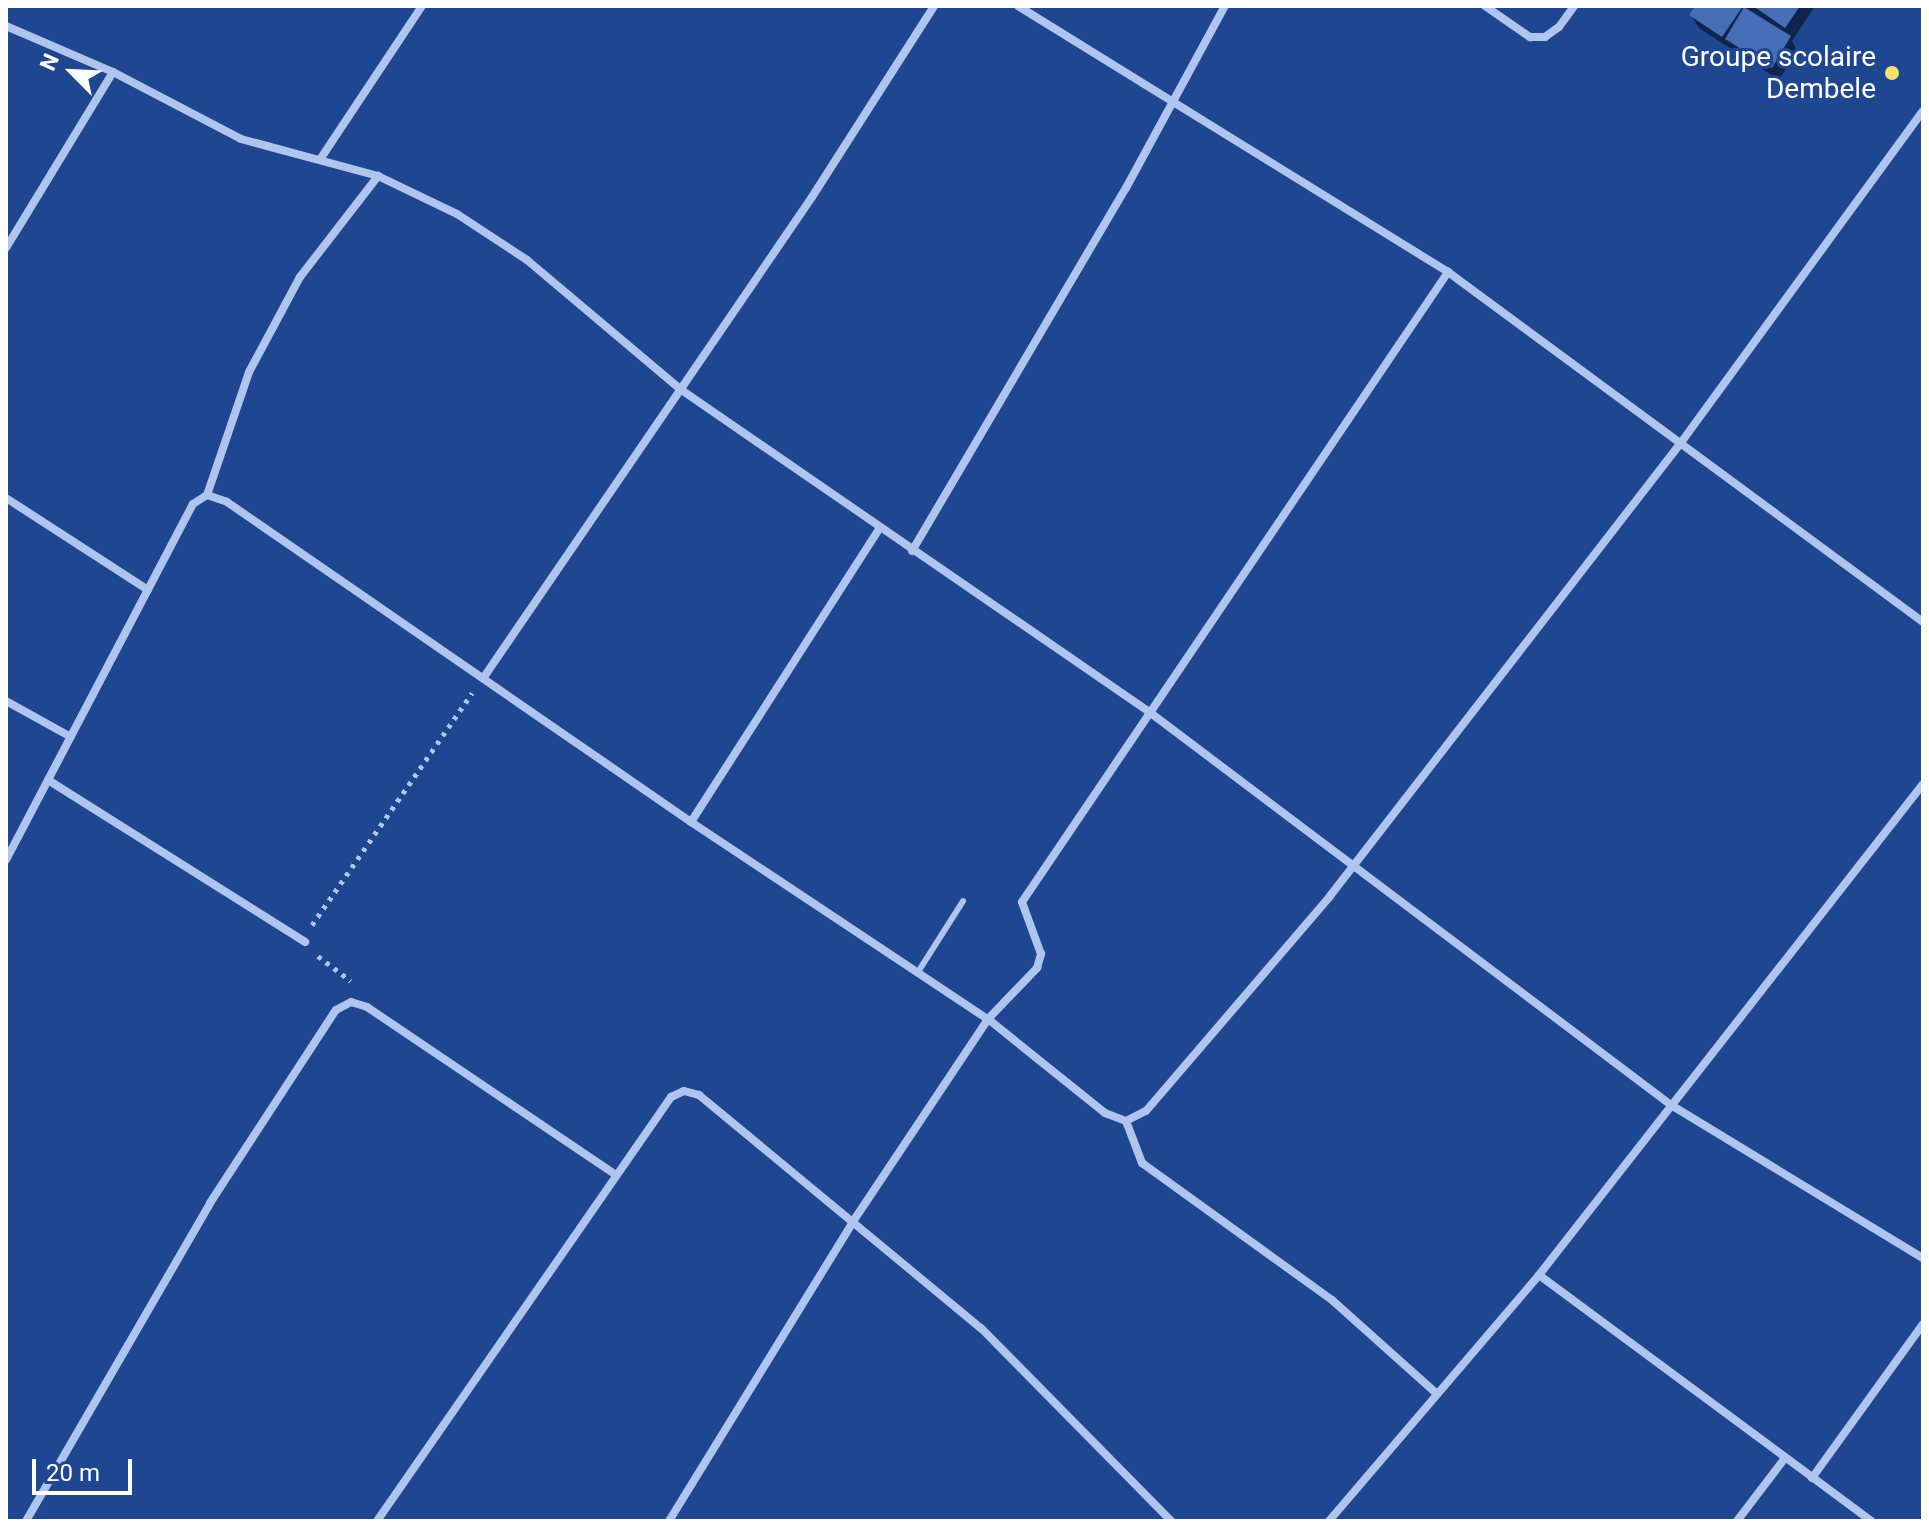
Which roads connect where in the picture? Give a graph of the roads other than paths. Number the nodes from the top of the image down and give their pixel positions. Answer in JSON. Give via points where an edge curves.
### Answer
{"nodes":[{"id":1,"x":422,"y":6,"type":"edge"},
{"id":2,"x":934,"y":6,"type":"edge"},
{"id":3,"x":1018,"y":6,"type":"edge"},
{"id":4,"x":1225,"y":6,"type":"edge"},
{"id":5,"x":1485,"y":6,"type":"edge"},
{"id":6,"x":1574,"y":6,"type":"edge"},
{"id":7,"x":6,"y":26,"type":"edge"},
{"id":8,"x":113,"y":72,"type":"junction"},
{"id":9,"x":1171,"y":104,"type":"junction"},
{"id":10,"x":1923,"y":111,"type":"edge"},
{"id":11,"x":321,"y":158,"type":"junction"},
{"id":12,"x":378,"y":176,"type":"junction"},
{"id":13,"x":6,"y":248,"type":"edge"},
{"id":14,"x":1448,"y":272,"type":"junction"},
{"id":15,"x":680,"y":389,"type":"junction"},
{"id":16,"x":1680,"y":444,"type":"junction"},
{"id":17,"x":207,"y":495,"type":"junction"},
{"id":18,"x":6,"y":498,"type":"edge"},
{"id":19,"x":879,"y":529,"type":"junction"},
{"id":20,"x":912,"y":551,"type":"junction"},
{"id":21,"x":148,"y":590,"type":"junction"},
{"id":22,"x":1923,"y":622,"type":"edge"},
{"id":23,"x":484,"y":677,"type":"junction"},
{"id":24,"x":6,"y":701,"type":"edge"},
{"id":25,"x":1148,"y":711,"type":"junction"},
{"id":26,"x":71,"y":737,"type":"junction"},
{"id":27,"x":48,"y":780,"type":"junction"},
{"id":28,"x":1923,"y":784,"type":"edge"},
{"id":29,"x":691,"y":822,"type":"junction"},
{"id":30,"x":6,"y":860,"type":"edge"},
{"id":31,"x":1354,"y":865,"type":"junction"},
{"id":32,"x":963,"y":901,"type":"dead end"},
{"id":33,"x":305,"y":942,"type":"road end"},
{"id":34,"x":918,"y":972,"type":"junction"},
{"id":35,"x":988,"y":1019,"type":"junction"},
{"id":36,"x":1671,"y":1105,"type":"junction"},
{"id":37,"x":1126,"y":1121,"type":"junction"},
{"id":38,"x":616,"y":1175,"type":"junction"},
{"id":39,"x":854,"y":1220,"type":"junction"},
{"id":40,"x":1923,"y":1258,"type":"edge"},
{"id":41,"x":1539,"y":1275,"type":"junction"},
{"id":42,"x":1923,"y":1324,"type":"edge"},
{"id":43,"x":1437,"y":1394,"type":"junction"},
{"id":44,"x":1785,"y":1458,"type":"junction"},
{"id":45,"x":1812,"y":1478,"type":"junction"},
{"id":46,"x":26,"y":1521,"type":"edge"},
{"id":47,"x":377,"y":1521,"type":"edge"},
{"id":48,"x":669,"y":1521,"type":"edge"},
{"id":49,"x":1171,"y":1521,"type":"edge"},
{"id":50,"x":1329,"y":1521,"type":"edge"},
{"id":51,"x":1737,"y":1521,"type":"edge"},
{"id":52,"x":1871,"y":1521,"type":"edge"}],
"edges":[{"from":1,"to":11,"type":"street"},
{"from":2,"to":15,"type":"street"},
{"from":3,"to":9,"type":"street"},
{"from":4,"to":9,"type":"street"},
{"from":5,"to":6,"type":"street","via":[[1530,37],[1545,37]]},
{"from":7,"to":8,"type":"street"},
{"from":8,"to":11,"type":"street","via":[[241,139]]},
{"from":8,"to":13,"type":"street"},
{"from":9,"to":14,"type":"street"},
{"from":9,"to":20,"type":"street"},
{"from":10,"to":16,"type":"street"},
{"from":11,"to":12,"type":"street"},
{"from":12,"to":15,"type":"street","via":[[457,214],[527,260]]},
{"from":12,"to":17,"type":"street","via":[[286,304],[249,372]]},
{"from":14,"to":16,"type":"street"},
{"from":14,"to":25,"type":"street"},
{"from":15,"to":19,"type":"street"},
{"from":15,"to":23,"type":"street"},
{"from":16,"to":22,"type":"street"},
{"from":16,"to":31,"type":"street"},
{"from":17,"to":21,"type":"street","via":[[193,504]]},
{"from":17,"to":23,"type":"street","via":[[227,502]]},
{"from":18,"to":21,"type":"street"},
{"from":19,"to":20,"type":"street"},
{"from":19,"to":29,"type":"street"},
{"from":20,"to":25,"type":"street"},
{"from":21,"to":26,"type":"street"},
{"from":23,"to":29,"type":"street"},
{"from":24,"to":26,"type":"street"},
{"from":25,"to":31,"type":"street"},
{"from":25,"to":35,"type":"street","via":[[1022,902],[1041,954],[1024,984]]},
{"from":26,"to":27,"type":"street"},
{"from":27,"to":30,"type":"street"},
{"from":27,"to":33,"type":"street"},
{"from":28,"to":36,"type":"street"},
{"from":29,"to":34,"type":"street"},
{"from":31,"to":36,"type":"street"},
{"from":31,"to":37,"type":"street","via":[[1146,1111]]},
{"from":32,"to":34,"type":"lane"},
{"from":34,"to":35,"type":"street"},
{"from":35,"to":37,"type":"street","via":[[1105,1113]]},
{"from":35,"to":39,"type":"street"},
{"from":36,"to":40,"type":"street"},
{"from":36,"to":41,"type":"street"},
{"from":37,"to":43,"type":"street","via":[[1142,1163],[1332,1300]]},
{"from":38,"to":39,"type":"street","via":[[671,1097],[684,1091],[699,1095]]},
{"from":38,"to":46,"type":"street","via":[[367,1007],[351,1002],[336,1010],[210,1203]]},
{"from":38,"to":47,"type":"street"},
{"from":39,"to":48,"type":"street"},
{"from":39,"to":49,"type":"street","via":[[981,1328]]},
{"from":41,"to":43,"type":"street"},
{"from":41,"to":44,"type":"street"},
{"from":42,"to":45,"type":"street"},
{"from":43,"to":50,"type":"street"},
{"from":44,"to":45,"type":"street"},
{"from":44,"to":51,"type":"street"},
{"from":45,"to":52,"type":"street"}]}
